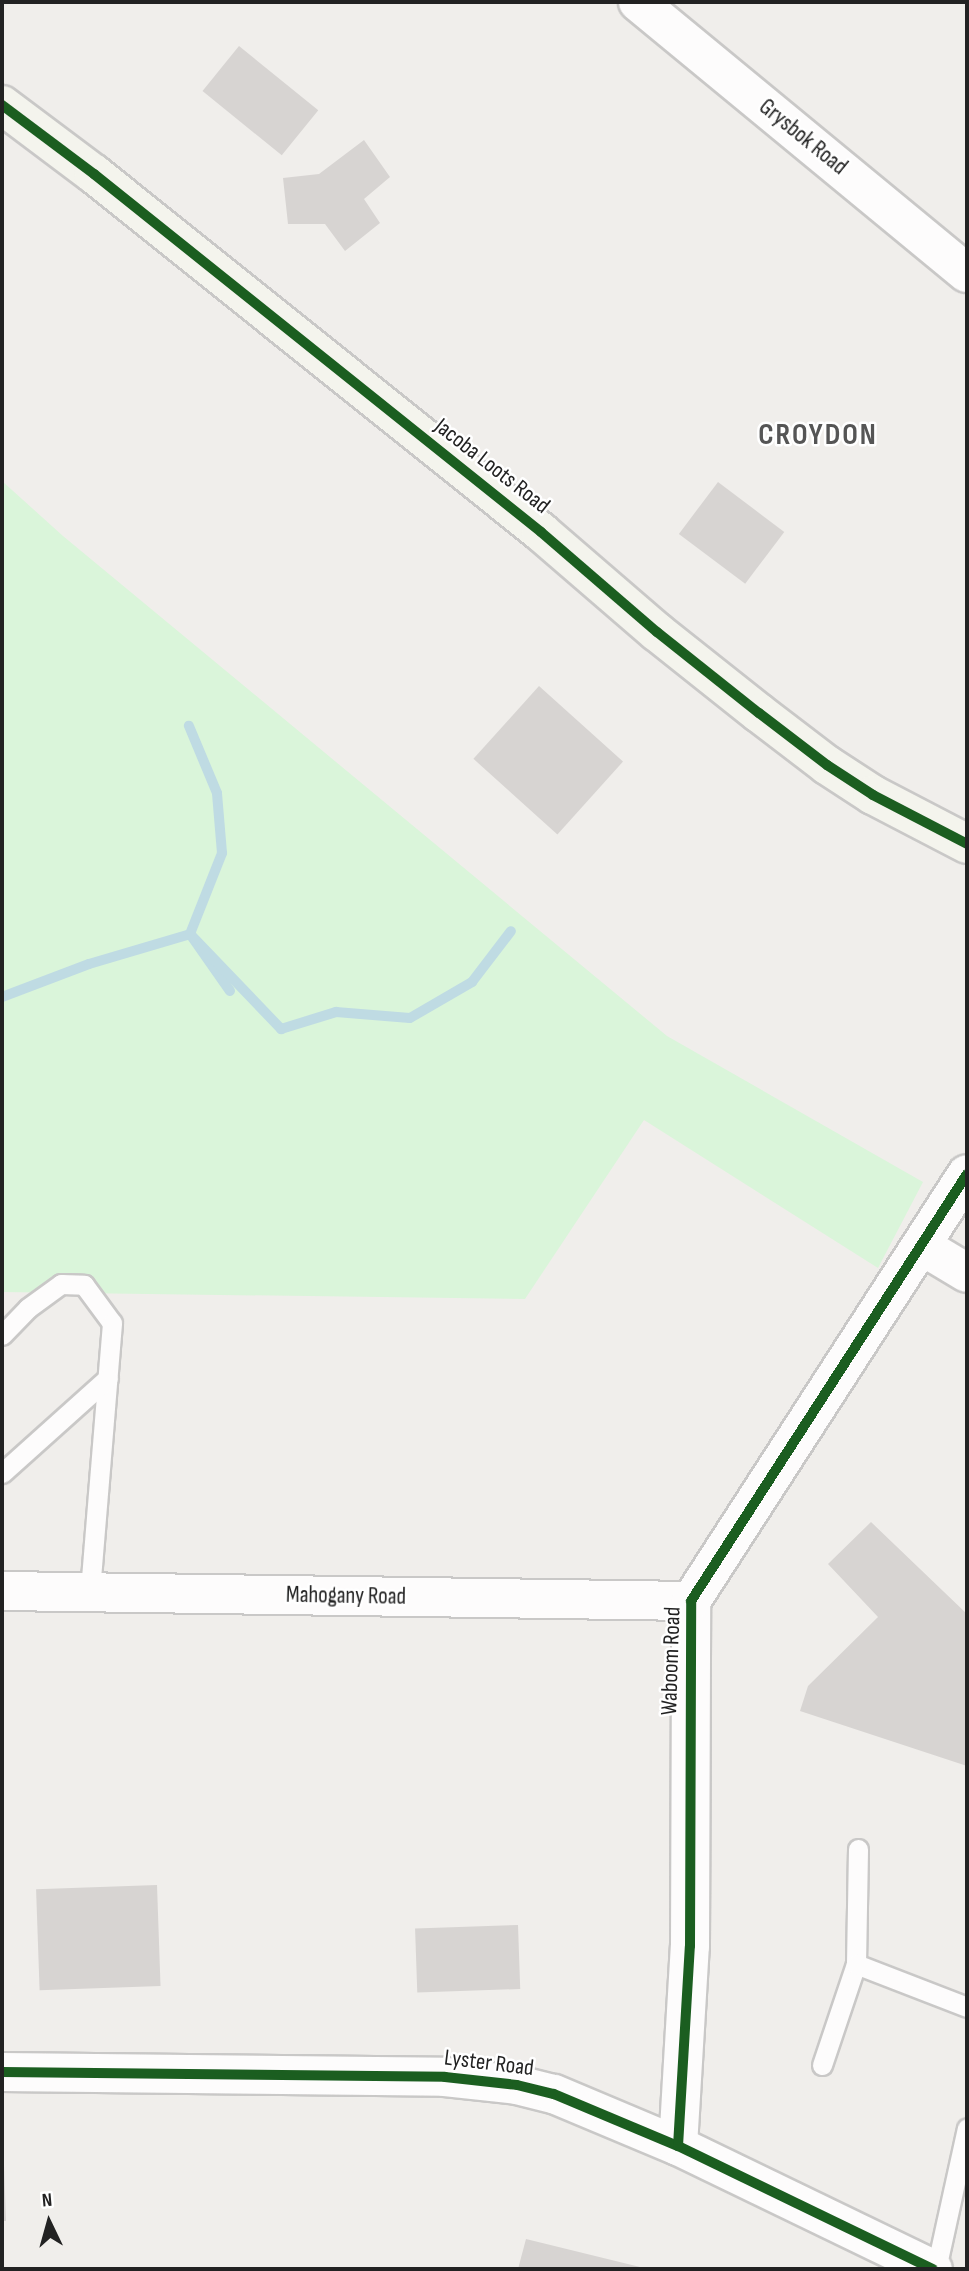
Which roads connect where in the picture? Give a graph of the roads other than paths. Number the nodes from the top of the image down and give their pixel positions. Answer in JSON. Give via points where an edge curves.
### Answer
{"nodes":[{"id":1,"x":638,"y":2,"type":"edge"},
{"id":2,"x":2,"y":105,"type":"edge"},
{"id":3,"x":967,"y":274,"type":"edge"},
{"id":4,"x":967,"y":844,"type":"edge"},
{"id":5,"x":967,"y":1174,"type":"edge"},
{"id":6,"x":922,"y":1246,"type":"junction"},
{"id":7,"x":967,"y":1273,"type":"edge"},
{"id":8,"x":2,"y":1335,"type":"edge"},
{"id":9,"x":108,"y":1378,"type":"junction"},
{"id":10,"x":2,"y":1473,"type":"edge"},
{"id":11,"x":2,"y":1591,"type":"edge"},
{"id":12,"x":90,"y":1592,"type":"junction"},
{"id":13,"x":691,"y":1601,"type":"junction"},
{"id":14,"x":858,"y":1849,"type":"dead end"},
{"id":15,"x":856,"y":1964,"type":"junction"},
{"id":16,"x":967,"y":2007,"type":"edge"},
{"id":17,"x":822,"y":2065,"type":"dead end"},
{"id":18,"x":2,"y":2072,"type":"edge"},
{"id":19,"x":967,"y":2128,"type":"edge"},
{"id":20,"x":678,"y":2146,"type":"junction"},
{"id":21,"x":934,"y":2269,"type":"edge"}],
"edges":[{"from":1,"to":3,"type":"street","name":"Grysbok Road"},
{"from":2,"to":4,"type":"street","name":"Jacoba Loots Road","via":[[541,532],[759,713],[873,795]]},
{"from":5,"to":6,"type":"street","name":"Waboom Road"},
{"from":6,"to":7,"type":"street"},
{"from":6,"to":13,"type":"street","name":"Waboom Road"},
{"from":8,"to":9,"type":"lane","via":[[61,1284],[85,1285],[112,1323]]},
{"from":9,"to":10,"type":"lane"},
{"from":9,"to":12,"type":"lane"},
{"from":11,"to":12,"type":"street","name":"Mahogany Road"},
{"from":12,"to":13,"type":"street","name":"Mahogany Road"},
{"from":13,"to":20,"type":"street","name":"Waboom Road","via":[[690,1946]]},
{"from":14,"to":15,"type":"lane"},
{"from":15,"to":16,"type":"lane"},
{"from":15,"to":17,"type":"lane"},
{"from":18,"to":20,"type":"street","name":"Lyster Road","via":[[490,2081],[554,2094]]},
{"from":19,"to":21,"type":"lane"},
{"from":20,"to":21,"type":"street","name":"Lyster Road"}]}
